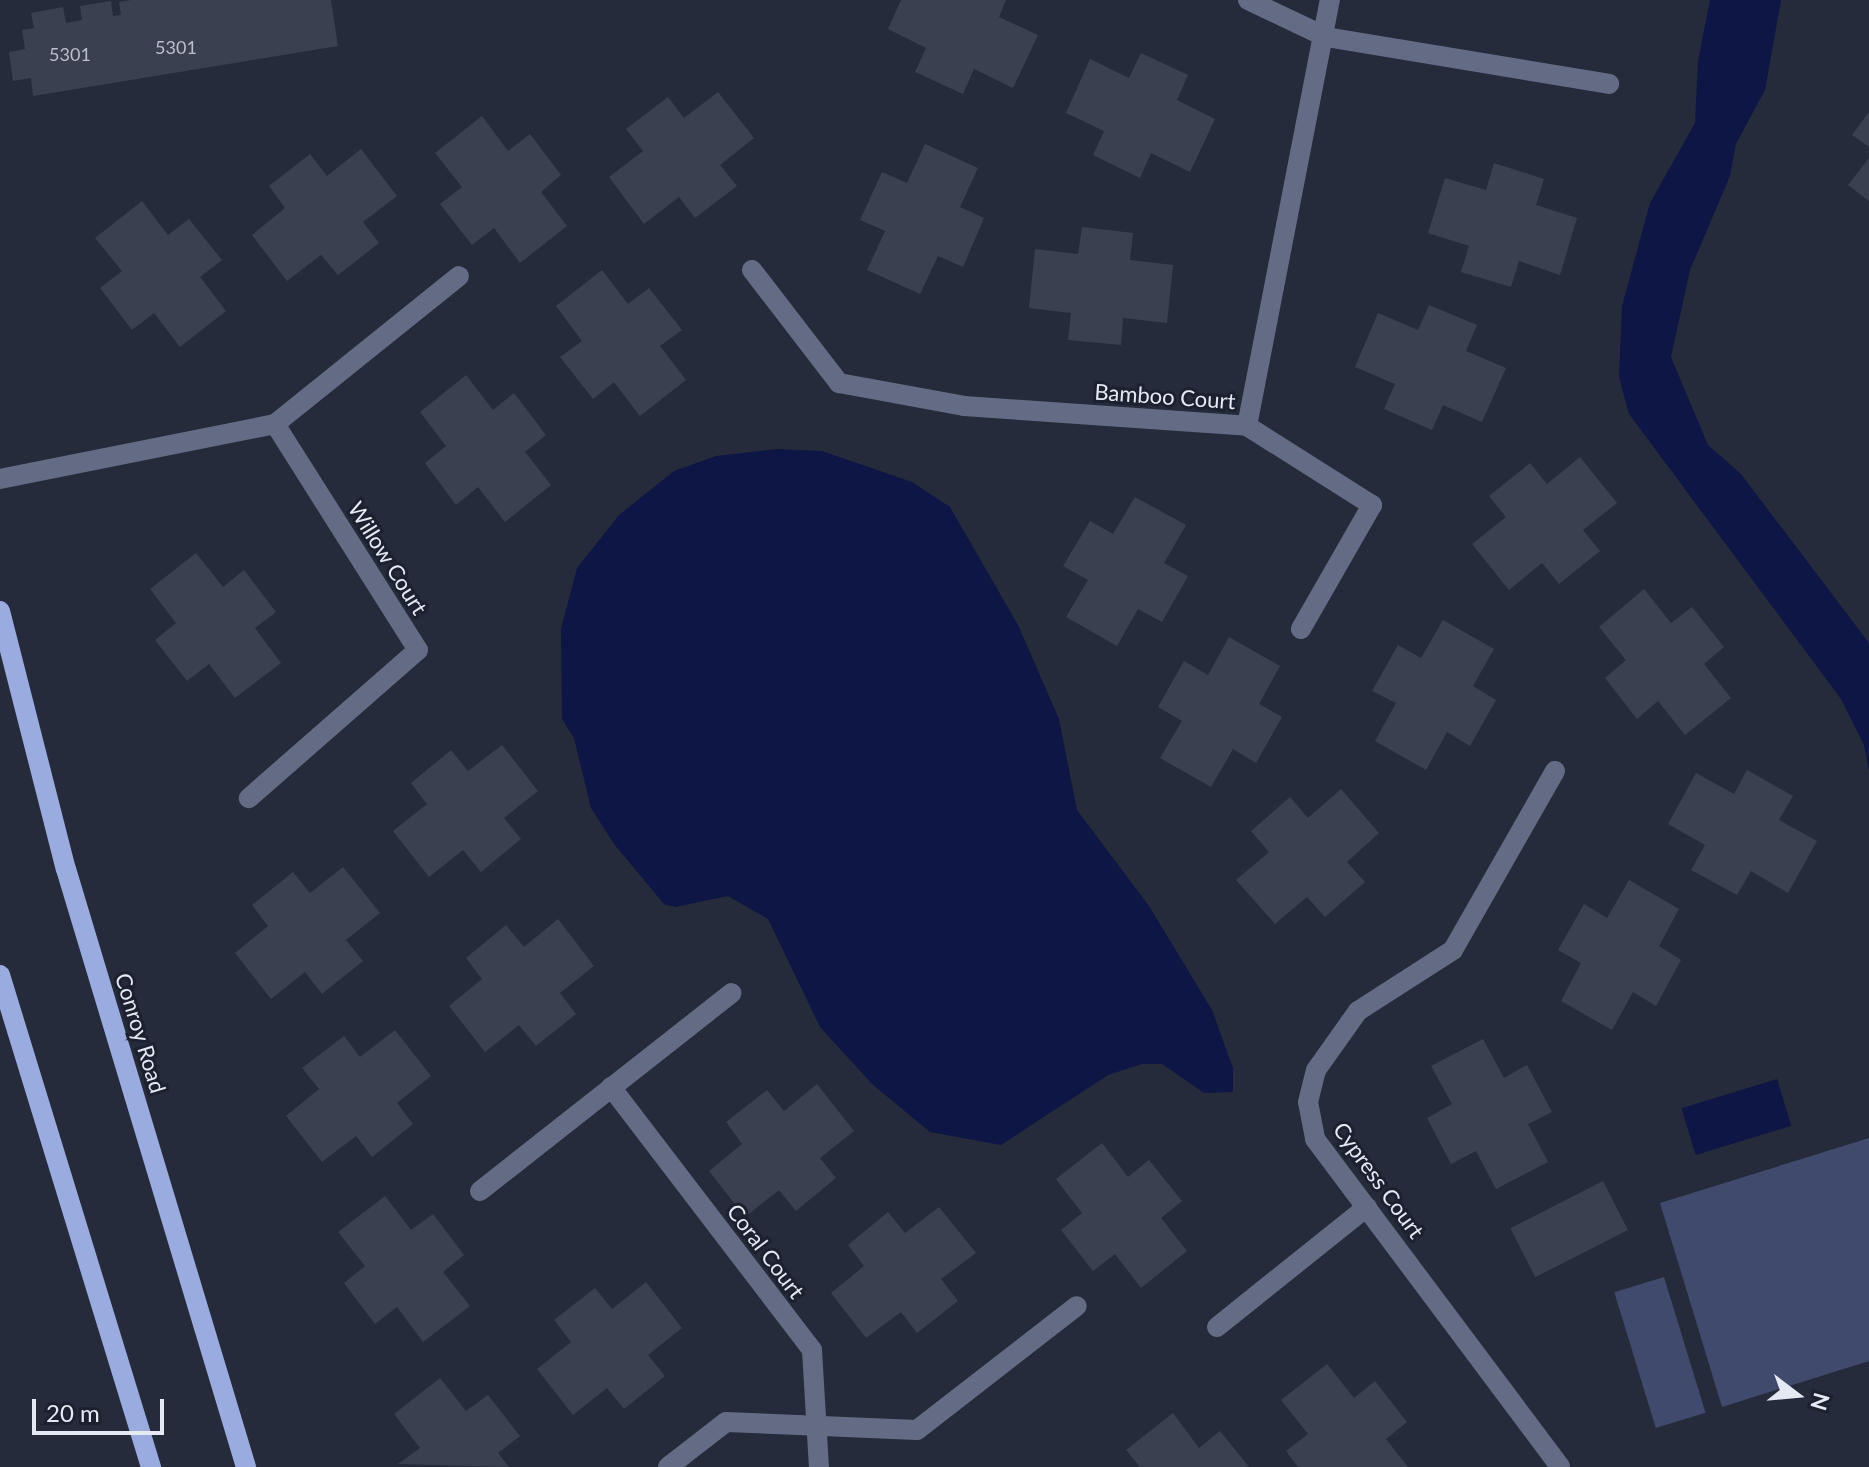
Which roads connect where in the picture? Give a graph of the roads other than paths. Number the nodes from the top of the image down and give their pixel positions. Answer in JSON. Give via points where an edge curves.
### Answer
{"nodes":[{"id":1,"x":1248,"y":0,"type":"edge"},
{"id":2,"x":1330,"y":0,"type":"edge"},
{"id":3,"x":1326,"y":37,"type":"junction"},
{"id":4,"x":1609,"y":84,"type":"dead end"},
{"id":5,"x":752,"y":270,"type":"dead end"},
{"id":6,"x":459,"y":276,"type":"dead end"},
{"id":7,"x":275,"y":424,"type":"junction"},
{"id":8,"x":1247,"y":426,"type":"junction"},
{"id":9,"x":0,"y":479,"type":"edge"},
{"id":10,"x":0,"y":611,"type":"edge"},
{"id":11,"x":1301,"y":629,"type":"dead end"},
{"id":12,"x":1555,"y":771,"type":"dead end"},
{"id":13,"x":249,"y":798,"type":"dead end"},
{"id":14,"x":0,"y":975,"type":"edge"},
{"id":15,"x":732,"y":993,"type":"dead end"},
{"id":16,"x":611,"y":1087,"type":"junction"},
{"id":17,"x":480,"y":1191,"type":"dead end"},
{"id":18,"x":1367,"y":1207,"type":"junction"},
{"id":19,"x":1077,"y":1306,"type":"dead end"},
{"id":20,"x":1217,"y":1327,"type":"dead end"},
{"id":21,"x":816,"y":1426,"type":"junction"},
{"id":22,"x":151,"y":1467,"type":"edge"},
{"id":23,"x":246,"y":1467,"type":"edge"},
{"id":24,"x":668,"y":1467,"type":"edge"},
{"id":25,"x":819,"y":1467,"type":"edge"},
{"id":26,"x":1560,"y":1467,"type":"edge"}],
"edges":[{"from":1,"to":3,"type":"lane"},
{"from":2,"to":3,"type":"lane","name":"Bamboo Court"},
{"from":3,"to":4,"type":"lane"},
{"from":3,"to":8,"type":"lane","name":"Bamboo Court"},
{"from":5,"to":8,"type":"lane","name":"Bamboo Court","via":[[839,383],[964,406]]},
{"from":6,"to":7,"type":"lane"},
{"from":7,"to":9,"type":"lane"},
{"from":7,"to":13,"type":"lane","name":"Willow Court","via":[[418,650]]},
{"from":8,"to":11,"type":"lane","via":[[1372,505]]},
{"from":10,"to":23,"type":"main road","name":"Conroy Road","via":[[66,869]]},
{"from":12,"to":18,"type":"lane","name":"Cypress Court","via":[[1453,950],[1358,1011],[1316,1070],[1308,1102],[1315,1139]]},
{"from":14,"to":22,"type":"main road"},
{"from":15,"to":16,"type":"lane"},
{"from":16,"to":17,"type":"lane"},
{"from":16,"to":21,"type":"lane","name":"Coral Court","via":[[812,1350]]},
{"from":18,"to":20,"type":"lane"},
{"from":18,"to":26,"type":"lane","name":"Cypress Court"},
{"from":19,"to":21,"type":"lane","via":[[917,1430]]},
{"from":21,"to":24,"type":"lane","via":[[726,1422]]},
{"from":21,"to":25,"type":"lane","name":"Coral Court"}]}
